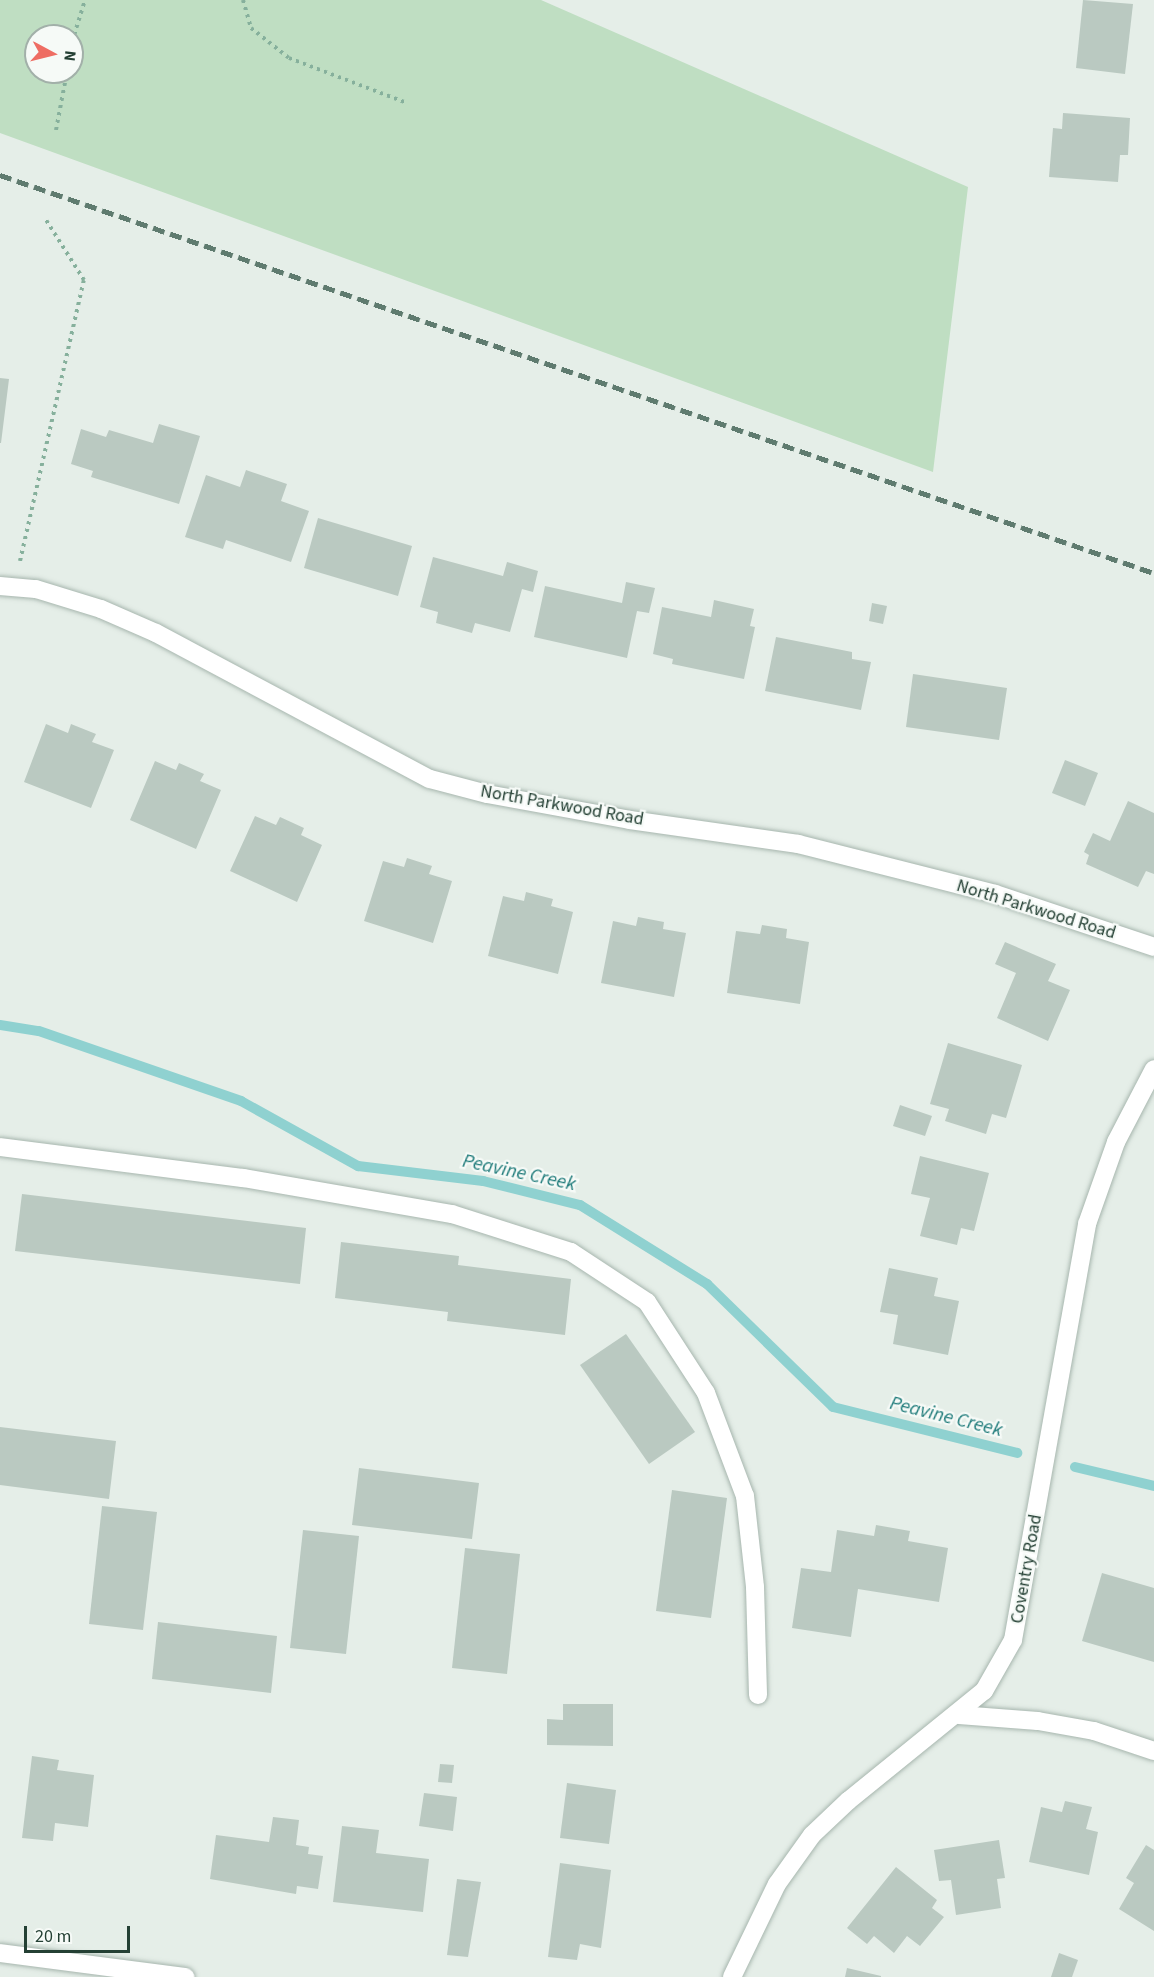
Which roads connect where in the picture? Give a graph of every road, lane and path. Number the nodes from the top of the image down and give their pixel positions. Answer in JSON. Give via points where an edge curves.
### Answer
{"nodes":[{"id":1,"x":85,"y":0,"type":"edge"},
{"id":2,"x":243,"y":0,"type":"edge"},
{"id":3,"x":78,"y":24,"type":"edge"},
{"id":4,"x":65,"y":84,"type":"edge"},
{"id":5,"x":407,"y":103,"type":"dead end"},
{"id":6,"x":56,"y":130,"type":"dead end"},
{"id":7,"x":46,"y":220,"type":"dead end"},
{"id":8,"x":7,"y":586,"type":"edge"},
{"id":9,"x":1154,"y":947,"type":"edge"},
{"id":10,"x":1154,"y":1069,"type":"edge"},
{"id":11,"x":0,"y":1148,"type":"edge"},
{"id":12,"x":759,"y":1695,"type":"dead end"},
{"id":13,"x":959,"y":1715,"type":"junction"},
{"id":14,"x":1154,"y":1751,"type":"edge"},
{"id":15,"x":0,"y":1953,"type":"edge"},
{"id":16,"x":185,"y":1977,"type":"edge"},
{"id":17,"x":732,"y":1977,"type":"edge"}],
"edges":[{"from":1,"to":3,"type":"path"},
{"from":2,"to":5,"type":"path","via":[[251,28],[289,58]]},
{"from":4,"to":6,"type":"path"},
{"from":7,"to":8,"type":"path","via":[[84,280]]},
{"from":8,"to":9,"type":"street","name":"North Parkwood Road","via":[[36,589],[101,609],[156,633],[430,778],[487,794],[619,818],[798,844],[995,894]]},
{"from":10,"to":13,"type":"street","name":"Coventry Road","via":[[1116,1142],[1087,1224],[1013,1640],[999,1671]]},
{"from":11,"to":12,"type":"street","via":[[243,1178],[452,1214],[571,1252],[646,1302],[706,1393],[745,1496],[755,1587]]},
{"from":13,"to":14,"type":"street","via":[[1071,1727]]},
{"from":13,"to":17,"type":"street","name":"Coventry Road","via":[[910,1749],[812,1835],[777,1884]]},
{"from":15,"to":16,"type":"street"}]}
